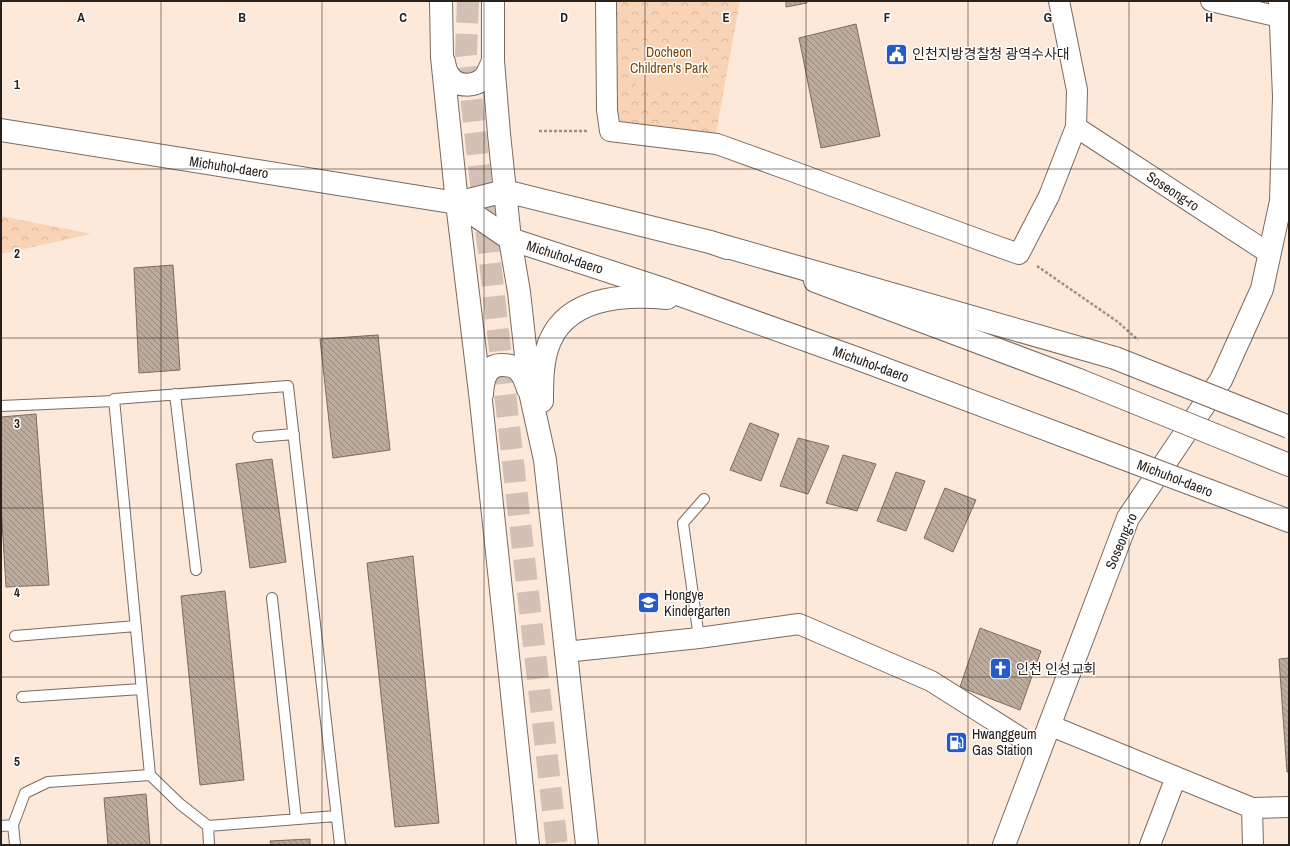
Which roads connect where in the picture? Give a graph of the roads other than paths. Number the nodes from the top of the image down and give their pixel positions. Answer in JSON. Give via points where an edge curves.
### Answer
{"nodes":[{"id":1,"x":441,"y":1,"type":"edge"},
{"id":2,"x":493,"y":1,"type":"edge"},
{"id":3,"x":606,"y":1,"type":"edge"},
{"id":4,"x":1059,"y":1,"type":"edge"},
{"id":5,"x":1211,"y":1,"type":"edge"},
{"id":6,"x":1283,"y":15,"type":"edge"},
{"id":7,"x":442,"y":57,"type":"junction"},
{"id":8,"x":493,"y":61,"type":"junction"},
{"id":9,"x":1076,"y":127,"type":"junction"},
{"id":10,"x":1,"y":130,"type":"edge"},
{"id":11,"x":505,"y":191,"type":"junction"},
{"id":12,"x":457,"y":203,"type":"junction"},
{"id":13,"x":510,"y":239,"type":"junction"},
{"id":14,"x":710,"y":242,"type":"junction"},
{"id":15,"x":1270,"y":254,"type":"junction"},
{"id":16,"x":695,"y":301,"type":"junction"},
{"id":17,"x":530,"y":392,"type":"junction"},
{"id":18,"x":175,"y":394,"type":"junction"},
{"id":19,"x":114,"y":401,"type":"junction"},
{"id":20,"x":481,"y":401,"type":"junction"},
{"id":21,"x":1,"y":406,"type":"edge"},
{"id":22,"x":1289,"y":427,"type":"edge"},
{"id":23,"x":294,"y":434,"type":"junction"},
{"id":24,"x":258,"y":437,"type":"dead end"},
{"id":25,"x":545,"y":460,"type":"junction"},
{"id":26,"x":1289,"y":465,"type":"edge"},
{"id":27,"x":704,"y":499,"type":"dead end"},
{"id":28,"x":1289,"y":521,"type":"edge"},
{"id":29,"x":196,"y":570,"type":"dead end"},
{"id":30,"x":272,"y":598,"type":"dead end"},
{"id":31,"x":136,"y":626,"type":"junction"},
{"id":32,"x":15,"y":636,"type":"dead end"},
{"id":33,"x":699,"y":638,"type":"junction"},
{"id":34,"x":565,"y":652,"type":"junction"},
{"id":35,"x":142,"y":689,"type":"junction"},
{"id":36,"x":22,"y":697,"type":"dead end"},
{"id":37,"x":1049,"y":725,"type":"junction"},
{"id":38,"x":1040,"y":750,"type":"junction"},
{"id":39,"x":150,"y":775,"type":"junction"},
{"id":40,"x":1176,"y":777,"type":"junction"},
{"id":41,"x":1289,"y":807,"type":"edge"},
{"id":42,"x":1252,"y":808,"type":"junction"},
{"id":43,"x":336,"y":816,"type":"junction"},
{"id":44,"x":296,"y":819,"type":"junction"},
{"id":45,"x":13,"y":825,"type":"junction"},
{"id":46,"x":1,"y":826,"type":"edge"},
{"id":47,"x":208,"y":826,"type":"junction"},
{"id":48,"x":15,"y":845,"type":"edge"},
{"id":49,"x":209,"y":845,"type":"edge"},
{"id":50,"x":340,"y":845,"type":"edge"},
{"id":51,"x":528,"y":845,"type":"edge"},
{"id":52,"x":586,"y":845,"type":"edge"},
{"id":53,"x":1004,"y":845,"type":"edge"},
{"id":54,"x":1150,"y":845,"type":"edge"},
{"id":55,"x":1253,"y":845,"type":"edge"}],
"edges":[{"from":1,"to":7,"type":"main road"},
{"from":2,"to":8,"type":"main road"},
{"from":3,"to":9,"type":"street","via":[[607,110],[610,131],[716,144],[1019,254],[1049,196]]},
{"from":4,"to":9,"type":"street","via":[[1077,90]]},
{"from":5,"to":6,"type":"street"},
{"from":6,"to":15,"type":"main road","name":"Soseong-ro","via":[[1281,201]]},
{"from":7,"to":8,"type":"main road","via":[[450,77],[462,84],[480,81],[485,77]]},
{"from":7,"to":12,"type":"main road"},
{"from":8,"to":11,"type":"main road"},
{"from":9,"to":15,"type":"street","name":"Soseong-ro"},
{"from":10,"to":12,"type":"main road","name":"Michuhol-daero"},
{"from":11,"to":12,"type":"main road","name":"Michuhol-daero"},
{"from":11,"to":13,"type":"main road"},
{"from":11,"to":14,"type":"main road","name":"Michuhol-daero"},
{"from":12,"to":13,"type":"main road","name":"Michuhol-daero"},
{"from":12,"to":20,"type":"main road"},
{"from":13,"to":16,"type":"main road","name":"Michuhol-daero"},
{"from":13,"to":17,"type":"main road"},
{"from":14,"to":22,"type":"main road","bridge":true,"via":[[1116,358]]},
{"from":14,"to":26,"type":"main road","name":"Michuhol-daero","bridge":true,"via":[[1079,380]]},
{"from":15,"to":37,"type":"main road","name":"Soseong-ro","via":[[1262,289],[1221,380],[1128,518]]},
{"from":16,"to":25,"type":"main road","via":[[642,296],[606,300],[582,307],[562,324],[547,348],[542,374]]},
{"from":16,"to":28,"type":"main road","name":"Michuhol-daero","bridge":true,"via":[[856,358]]},
{"from":17,"to":20,"type":"main road","via":[[519,370],[499,365],[491,368],[485,377]]},
{"from":17,"to":25,"type":"main road"},
{"from":18,"to":19,"type":"lane"},
{"from":18,"to":23,"type":"lane","via":[[288,386]]},
{"from":18,"to":29,"type":"lane"},
{"from":19,"to":21,"type":"lane"},
{"from":19,"to":31,"type":"lane"},
{"from":20,"to":51,"type":"main road"},
{"from":23,"to":24,"type":"lane"},
{"from":23,"to":43,"type":"lane"},
{"from":25,"to":34,"type":"main road"},
{"from":27,"to":33,"type":"lane","via":[[683,523]]},
{"from":30,"to":44,"type":"lane"},
{"from":31,"to":32,"type":"lane"},
{"from":31,"to":35,"type":"lane"},
{"from":33,"to":34,"type":"street"},
{"from":33,"to":38,"type":"street","via":[[799,624],[931,681]]},
{"from":34,"to":52,"type":"main road"},
{"from":35,"to":36,"type":"lane"},
{"from":35,"to":39,"type":"lane"},
{"from":37,"to":38,"type":"main road","name":"Soseong-ro"},
{"from":37,"to":40,"type":"street"},
{"from":38,"to":53,"type":"main road","name":"Soseong-ro"},
{"from":39,"to":45,"type":"lane","via":[[48,782],[25,793]]},
{"from":39,"to":47,"type":"lane"},
{"from":40,"to":42,"type":"street"},
{"from":40,"to":54,"type":"street"},
{"from":41,"to":42,"type":"street"},
{"from":42,"to":55,"type":"street"},
{"from":43,"to":44,"type":"lane"},
{"from":43,"to":50,"type":"lane"},
{"from":44,"to":47,"type":"lane"},
{"from":45,"to":46,"type":"lane"},
{"from":45,"to":48,"type":"lane"},
{"from":47,"to":49,"type":"lane"}]}
